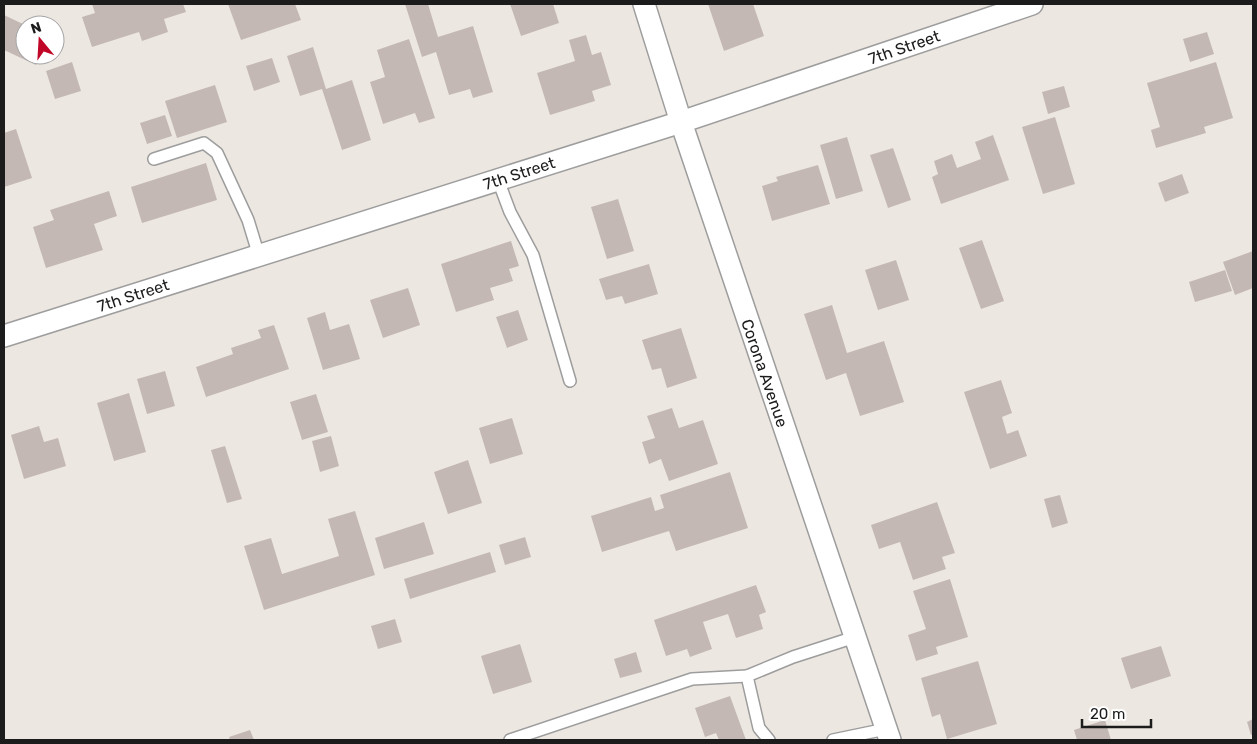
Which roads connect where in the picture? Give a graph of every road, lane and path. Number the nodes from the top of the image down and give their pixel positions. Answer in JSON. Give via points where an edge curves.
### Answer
{"nodes":[{"id":1,"x":644,"y":4,"type":"edge"},
{"id":2,"x":1032,"y":4,"type":"edge"},
{"id":3,"x":680,"y":122,"type":"junction"},
{"id":4,"x":154,"y":159,"type":"dead end"},
{"id":5,"x":498,"y":180,"type":"junction"},
{"id":6,"x":259,"y":256,"type":"junction"},
{"id":7,"x":4,"y":336,"type":"edge"},
{"id":8,"x":570,"y":381,"type":"dead end"},
{"id":9,"x":855,"y":637,"type":"junction"},
{"id":10,"x":747,"y":676,"type":"junction"},
{"id":11,"x":888,"y":735,"type":"edge"},
{"id":12,"x":510,"y":740,"type":"edge"},
{"id":13,"x":769,"y":740,"type":"edge"},
{"id":14,"x":833,"y":740,"type":"edge"}],
"edges":[{"from":1,"to":3,"type":"street","name":"Corona Avenue"},
{"from":2,"to":3,"type":"street","name":"7th Street"},
{"from":3,"to":5,"type":"street","name":"7th Street"},
{"from":3,"to":9,"type":"street","name":"Corona Avenue"},
{"from":4,"to":6,"type":"lane","via":[[204,143],[217,153],[248,220]]},
{"from":5,"to":6,"type":"street","name":"7th Street"},
{"from":5,"to":8,"type":"lane","via":[[510,212],[533,255]]},
{"from":6,"to":7,"type":"street","name":"7th Street"},
{"from":9,"to":10,"type":"lane"},
{"from":9,"to":11,"type":"street","name":"Corona Avenue"},
{"from":10,"to":12,"type":"lane","via":[[692,679]]},
{"from":10,"to":13,"type":"lane","via":[[759,728]]},
{"from":11,"to":14,"type":"lane"}]}
